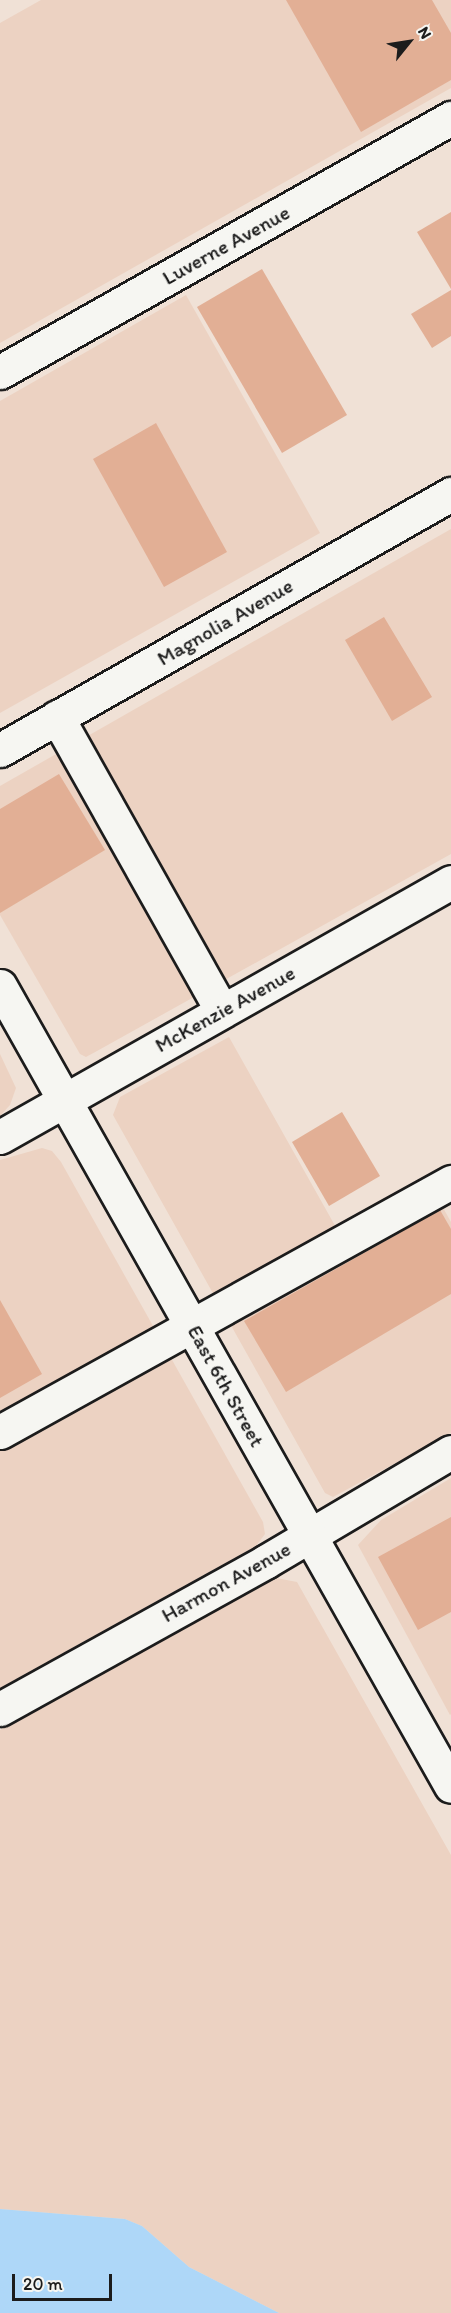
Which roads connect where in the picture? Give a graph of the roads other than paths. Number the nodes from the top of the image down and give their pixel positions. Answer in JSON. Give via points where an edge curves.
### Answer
{"nodes":[{"id":1,"x":451,"y":118,"type":"edge"},
{"id":2,"x":0,"y":372,"type":"edge"},
{"id":3,"x":451,"y":494,"type":"edge"},
{"id":4,"x":57,"y":717,"type":"junction"},
{"id":5,"x":0,"y":750,"type":"edge"},
{"id":6,"x":451,"y":882,"type":"edge"},
{"id":7,"x":0,"y":986,"type":"edge"},
{"id":8,"x":222,"y":1011,"type":"junction"},
{"id":9,"x":65,"y":1100,"type":"junction"},
{"id":10,"x":0,"y":1137,"type":"edge"},
{"id":11,"x":451,"y":1182,"type":"edge"},
{"id":12,"x":192,"y":1325,"type":"junction"},
{"id":13,"x":0,"y":1432,"type":"edge"},
{"id":14,"x":451,"y":1452,"type":"edge"},
{"id":15,"x":310,"y":1535,"type":"junction"},
{"id":16,"x":0,"y":1709,"type":"edge"},
{"id":17,"x":451,"y":1786,"type":"edge"}],
"edges":[{"from":1,"to":2,"type":"street","name":"Luverne Avenue"},
{"from":3,"to":4,"type":"street","name":"Magnolia Avenue"},
{"from":4,"to":5,"type":"street","name":"Magnolia Avenue"},
{"from":4,"to":8,"type":"street"},
{"from":6,"to":8,"type":"street","name":"McKenzie Avenue"},
{"from":7,"to":9,"type":"street","name":"East 6th Street"},
{"from":8,"to":9,"type":"street","name":"McKenzie Avenue"},
{"from":9,"to":10,"type":"street","name":"McKenzie Avenue"},
{"from":9,"to":12,"type":"street","name":"East 6th Street"},
{"from":11,"to":12,"type":"street"},
{"from":12,"to":13,"type":"street"},
{"from":12,"to":15,"type":"street","name":"East 6th Street"},
{"from":14,"to":15,"type":"street","name":"Harmon Avenue"},
{"from":15,"to":16,"type":"street","name":"Harmon Avenue"},
{"from":15,"to":17,"type":"street","name":"East 6th Street"}]}
